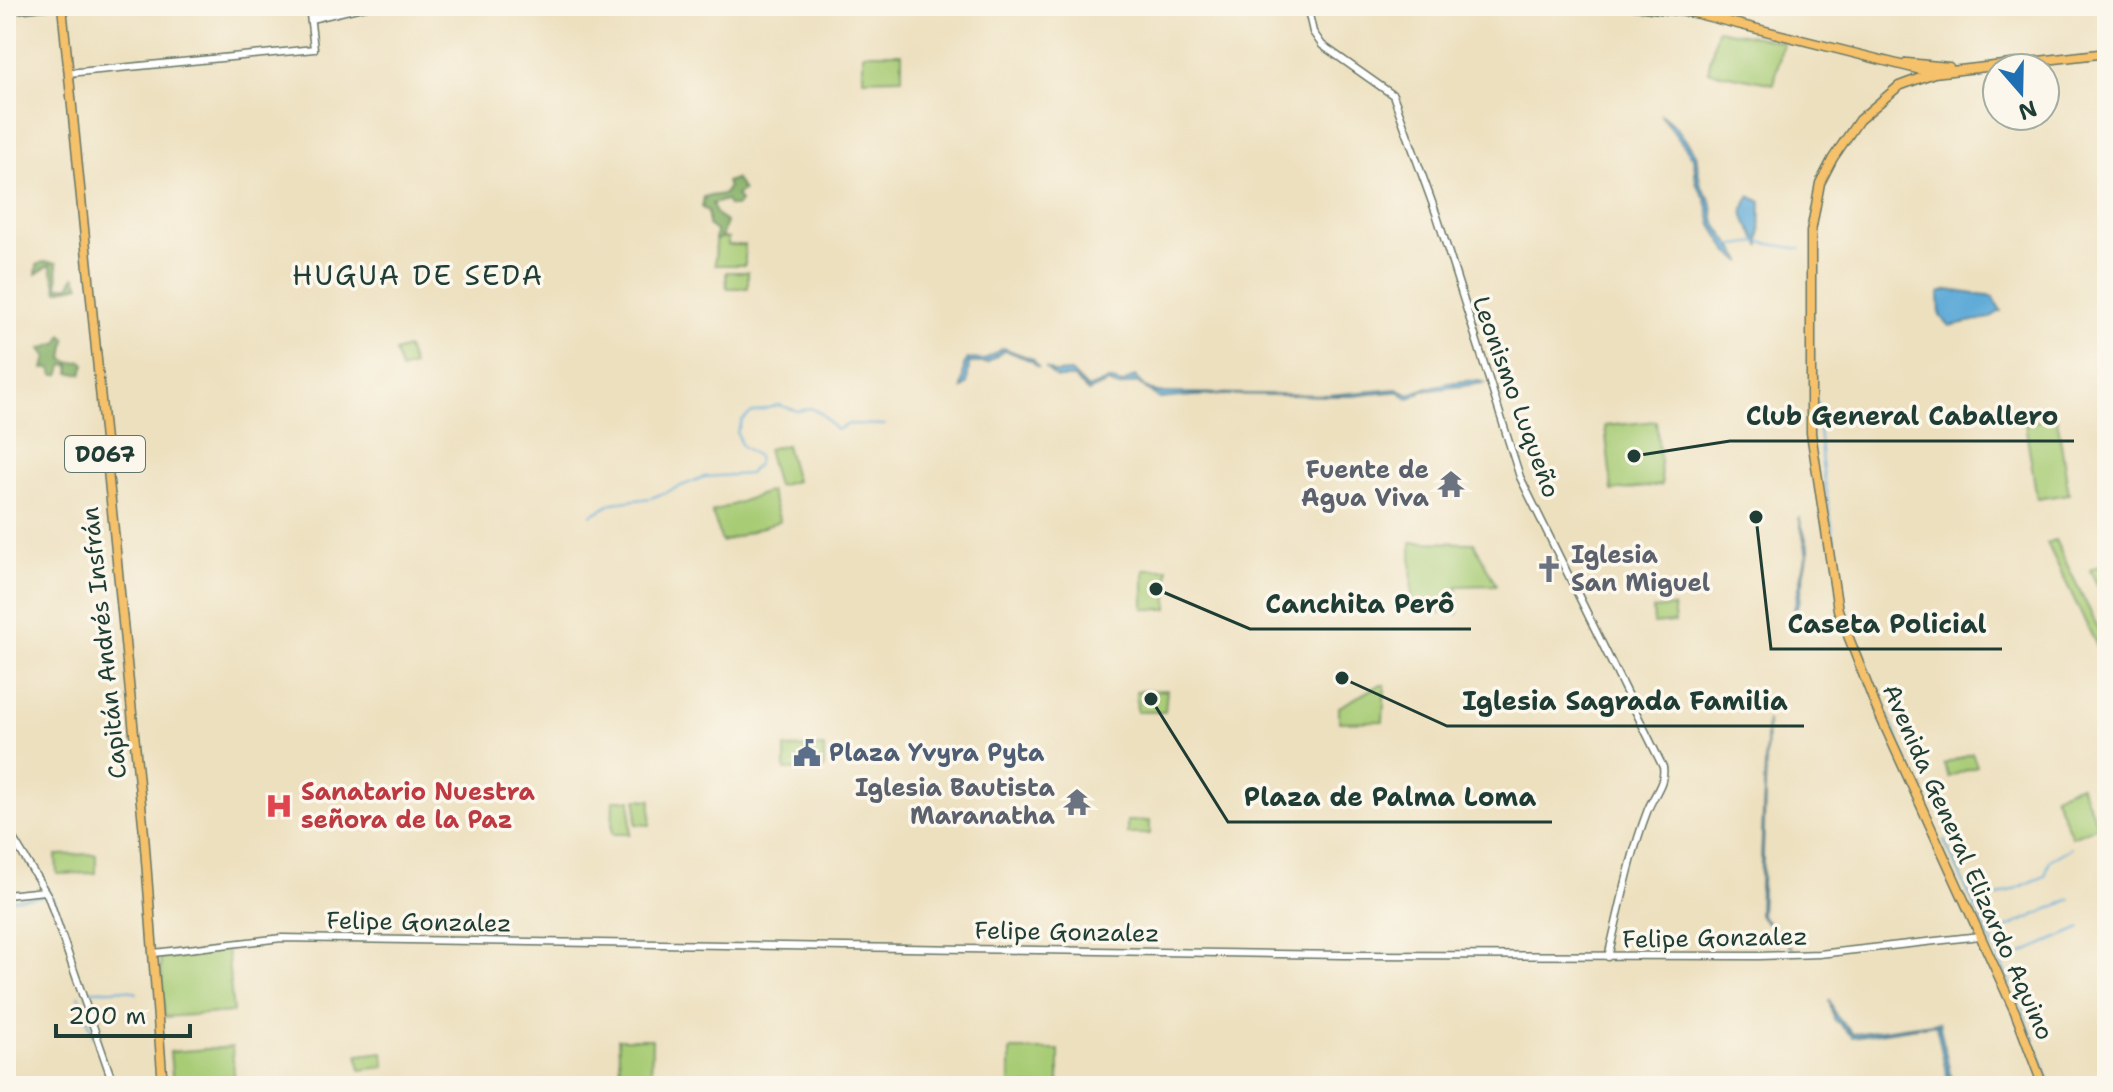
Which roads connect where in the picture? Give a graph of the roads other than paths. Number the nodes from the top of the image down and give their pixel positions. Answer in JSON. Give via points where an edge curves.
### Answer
{"nodes":[{"id":1,"x":53,"y":6,"type":"edge"},
{"id":2,"x":62,"y":6,"type":"edge"},
{"id":3,"x":309,"y":6,"type":"edge"},
{"id":4,"x":366,"y":6,"type":"edge"},
{"id":5,"x":1307,"y":6,"type":"edge"},
{"id":6,"x":1635,"y":6,"type":"edge"},
{"id":7,"x":1671,"y":6,"type":"edge"},
{"id":8,"x":6,"y":11,"type":"edge"},
{"id":9,"x":311,"y":19,"type":"junction"},
{"id":10,"x":1775,"y":29,"type":"junction"},
{"id":11,"x":2107,"y":53,"type":"edge"},
{"id":12,"x":1901,"y":64,"type":"junction"},
{"id":13,"x":1966,"y":69,"type":"junction"},
{"id":14,"x":68,"y":73,"type":"junction"},
{"id":15,"x":1934,"y":73,"type":"junction"},
{"id":16,"x":1899,"y":86,"type":"junction"},
{"id":17,"x":6,"y":827,"type":"edge"},
{"id":18,"x":45,"y":891,"type":"junction"},
{"id":19,"x":6,"y":895,"type":"edge"},
{"id":20,"x":1980,"y":936,"type":"junction"},
{"id":21,"x":154,"y":953,"type":"junction"},
{"id":22,"x":1608,"y":957,"type":"junction"},
{"id":23,"x":114,"y":1086,"type":"edge"},
{"id":24,"x":163,"y":1086,"type":"edge"},
{"id":25,"x":2043,"y":1086,"type":"edge"}],
"edges":[{"from":1,"to":8,"type":"street"},
{"from":2,"to":14,"type":"main road","name":"Capitán Andrés Insfrán","number":"D067"},
{"from":3,"to":9,"type":"street"},
{"from":4,"to":9,"type":"street"},
{"from":5,"to":22,"type":"street","name":"Leonismo Luqueño","via":[[1322,45],[1393,95],[1520,477],[1663,767],[1664,777],[1629,869]]},
{"from":6,"to":10,"type":"main road"},
{"from":7,"to":10,"type":"main road"},
{"from":9,"to":14,"type":"street","via":[[314,49]]},
{"from":10,"to":12,"type":"main road"},
{"from":11,"to":13,"type":"main road","name":"Avenida General Elizardo Aquino"},
{"from":12,"to":13,"type":"main road"},
{"from":12,"to":15,"type":"main road"},
{"from":12,"to":16,"type":"main road","via":[[1905,78]]},
{"from":13,"to":15,"type":"main road","name":"Avenida General Elizardo Aquino"},
{"from":14,"to":21,"type":"main road","name":"Capitán Andrés Insfrán","number":"D067"},
{"from":15,"to":16,"type":"main road","name":"Avenida General Elizardo Aquino"},
{"from":16,"to":20,"type":"main road","name":"Avenida General Elizardo Aquino","via":[[1848,136],[1815,200],[1811,433],[1838,610]]},
{"from":17,"to":18,"type":"street"},
{"from":18,"to":19,"type":"street"},
{"from":18,"to":23,"type":"street"},
{"from":20,"to":22,"type":"street","name":"Felipe Gonzalez","via":[[1819,954]]},
{"from":20,"to":25,"type":"main road","name":"Avenida General Elizardo Aquino"},
{"from":21,"to":22,"type":"street","name":"Felipe Gonzalez","via":[[282,938]]},
{"from":21,"to":24,"type":"main road","name":"Capitán Andrés Insfrán","number":"D067"}]}
